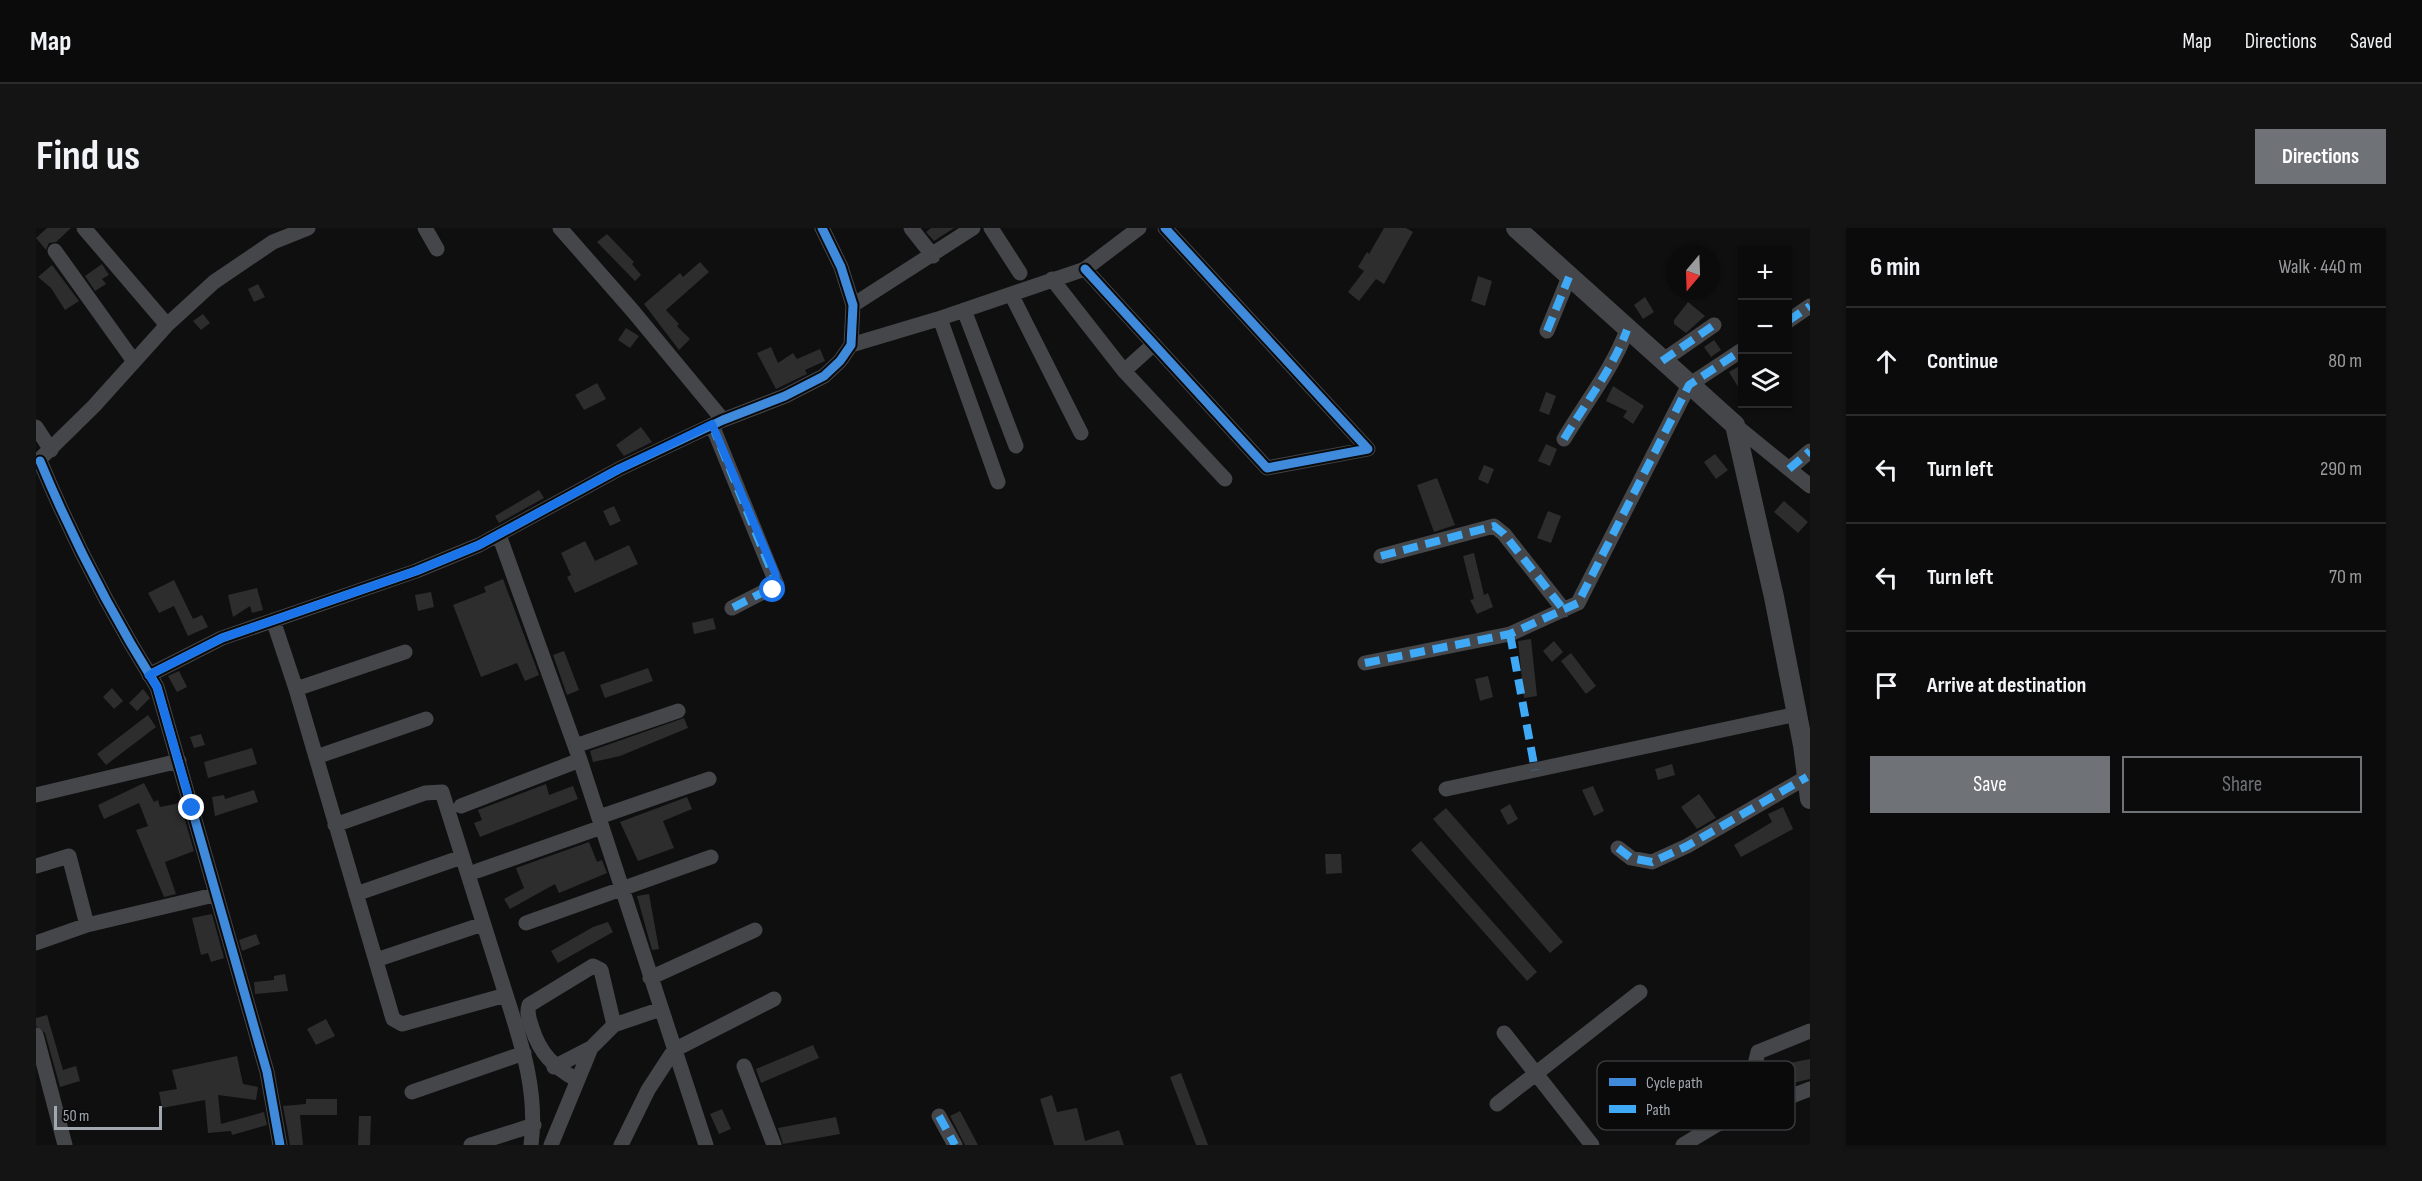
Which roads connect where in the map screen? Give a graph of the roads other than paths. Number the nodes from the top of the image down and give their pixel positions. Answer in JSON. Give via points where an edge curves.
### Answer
{"nodes":[{"id":1,"x":84,"y":228,"type":"edge"},
{"id":2,"x":308,"y":228,"type":"edge"},
{"id":3,"x":425,"y":228,"type":"edge"},
{"id":4,"x":560,"y":228,"type":"edge"},
{"id":5,"x":822,"y":228,"type":"edge"},
{"id":6,"x":911,"y":228,"type":"edge"},
{"id":7,"x":973,"y":228,"type":"edge"},
{"id":8,"x":991,"y":228,"type":"edge"},
{"id":9,"x":1139,"y":228,"type":"edge"},
{"id":10,"x":1165,"y":228,"type":"edge"},
{"id":11,"x":1516,"y":228,"type":"edge"},
{"id":12,"x":437,"y":249,"type":"dead end"},
{"id":13,"x":55,"y":251,"type":"dead end"},
{"id":14,"x":933,"y":256,"type":"junction"},
{"id":15,"x":1085,"y":269,"type":"junction"},
{"id":16,"x":1020,"y":273,"type":"dead end"},
{"id":17,"x":1569,"y":277,"type":"junction"},
{"id":18,"x":1052,"y":279,"type":"junction"},
{"id":19,"x":1012,"y":296,"type":"junction"},
{"id":20,"x":853,"y":305,"type":"junction"},
{"id":21,"x":1810,"y":306,"type":"edge"},
{"id":22,"x":964,"y":310,"type":"junction"},
{"id":23,"x":1792,"y":318,"type":"edge"},
{"id":24,"x":938,"y":319,"type":"junction"},
{"id":25,"x":167,"y":325,"type":"junction"},
{"id":26,"x":1714,"y":325,"type":"dead end"},
{"id":27,"x":1627,"y":330,"type":"junction"},
{"id":28,"x":1547,"y":331,"type":"dead end"},
{"id":29,"x":1154,"y":344,"type":"junction"},
{"id":30,"x":851,"y":345,"type":"junction"},
{"id":31,"x":1738,"y":353,"type":"edge"},
{"id":32,"x":133,"y":360,"type":"junction"},
{"id":33,"x":1662,"y":361,"type":"junction"},
{"id":34,"x":1124,"y":370,"type":"junction"},
{"id":35,"x":1689,"y":385,"type":"junction"},
{"id":36,"x":717,"y":422,"type":"junction"},
{"id":37,"x":1735,"y":425,"type":"junction"},
{"id":38,"x":36,"y":428,"type":"edge"},
{"id":39,"x":1081,"y":433,"type":"dead end"},
{"id":40,"x":1564,"y":439,"type":"dead end"},
{"id":41,"x":1016,"y":446,"type":"dead end"},
{"id":42,"x":1810,"y":451,"type":"edge"},
{"id":43,"x":43,"y":458,"type":"edge"},
{"id":44,"x":1789,"y":469,"type":"junction"},
{"id":45,"x":1225,"y":479,"type":"dead end"},
{"id":46,"x":998,"y":482,"type":"dead end"},
{"id":47,"x":1810,"y":486,"type":"edge"},
{"id":48,"x":499,"y":536,"type":"junction"},
{"id":49,"x":1381,"y":556,"type":"dead end"},
{"id":50,"x":732,"y":608,"type":"dead end"},
{"id":51,"x":1564,"y":610,"type":"junction"},
{"id":52,"x":273,"y":620,"type":"junction"},
{"id":53,"x":405,"y":652,"type":"dead end"},
{"id":54,"x":1365,"y":663,"type":"dead end"},
{"id":55,"x":149,"y":675,"type":"junction"},
{"id":56,"x":296,"y":689,"type":"junction"},
{"id":57,"x":678,"y":711,"type":"dead end"},
{"id":58,"x":1797,"y":714,"type":"junction"},
{"id":59,"x":426,"y":719,"type":"dead end"},
{"id":60,"x":578,"y":753,"type":"junction"},
{"id":61,"x":315,"y":757,"type":"junction"},
{"id":62,"x":179,"y":761,"type":"junction"},
{"id":63,"x":1807,"y":777,"type":"junction"},
{"id":64,"x":708,"y":779,"type":"dead end"},
{"id":65,"x":1446,"y":789,"type":"dead end"},
{"id":66,"x":36,"y":795,"type":"edge"},
{"id":67,"x":1810,"y":799,"type":"edge"},
{"id":68,"x":461,"y":806,"type":"dead end"},
{"id":69,"x":600,"y":822,"type":"junction"},
{"id":70,"x":335,"y":825,"type":"junction"},
{"id":71,"x":1618,"y":848,"type":"dead end"},
{"id":72,"x":462,"y":857,"type":"junction"},
{"id":73,"x":711,"y":857,"type":"dead end"},
{"id":74,"x":36,"y":866,"type":"edge"},
{"id":75,"x":477,"y":871,"type":"dead end"},
{"id":76,"x":621,"y":889,"type":"junction"},
{"id":77,"x":356,"y":894,"type":"junction"},
{"id":78,"x":214,"y":895,"type":"junction"},
{"id":79,"x":526,"y":923,"type":"dead end"},
{"id":80,"x":483,"y":924,"type":"junction"},
{"id":81,"x":87,"y":925,"type":"junction"},
{"id":82,"x":755,"y":930,"type":"dead end"},
{"id":83,"x":36,"y":943,"type":"edge"},
{"id":84,"x":376,"y":960,"type":"junction"},
{"id":85,"x":650,"y":978,"type":"junction"},
{"id":86,"x":1640,"y":992,"type":"dead end"},
{"id":87,"x":506,"y":995,"type":"junction"},
{"id":88,"x":774,"y":999,"type":"dead end"},
{"id":89,"x":661,"y":1009,"type":"junction"},
{"id":90,"x":614,"y":1025,"type":"junction"},
{"id":91,"x":1810,"y":1031,"type":"edge"},
{"id":92,"x":1504,"y":1034,"type":"dead end"},
{"id":93,"x":36,"y":1035,"type":"edge"},
{"id":94,"x":591,"y":1048,"type":"junction"},
{"id":95,"x":674,"y":1050,"type":"junction"},
{"id":96,"x":524,"y":1053,"type":"junction"},
{"id":97,"x":1756,"y":1061,"type":"edge"},
{"id":98,"x":554,"y":1066,"type":"junction"},
{"id":99,"x":744,"y":1066,"type":"dead end"},
{"id":100,"x":1535,"y":1073,"type":"junction"},
{"id":101,"x":577,"y":1080,"type":"junction"},
{"id":102,"x":1810,"y":1089,"type":"edge"},
{"id":103,"x":412,"y":1092,"type":"dead end"},
{"id":104,"x":1795,"y":1095,"type":"edge"},
{"id":105,"x":1497,"y":1104,"type":"dead end"},
{"id":106,"x":939,"y":1116,"type":"dead end"},
{"id":107,"x":534,"y":1125,"type":"junction"},
{"id":108,"x":1708,"y":1130,"type":"edge"},
{"id":109,"x":65,"y":1145,"type":"edge"},
{"id":110,"x":280,"y":1145,"type":"edge"},
{"id":111,"x":471,"y":1145,"type":"edge"},
{"id":112,"x":531,"y":1145,"type":"edge"},
{"id":113,"x":550,"y":1145,"type":"edge"},
{"id":114,"x":621,"y":1145,"type":"edge"},
{"id":115,"x":706,"y":1145,"type":"edge"},
{"id":116,"x":774,"y":1145,"type":"edge"},
{"id":117,"x":955,"y":1145,"type":"edge"},
{"id":118,"x":1592,"y":1145,"type":"edge"},
{"id":119,"x":1683,"y":1145,"type":"edge"}],
"edges":[{"from":1,"to":25,"type":"street"},
{"from":2,"to":25,"type":"street","via":[[273,242],[214,282]]},
{"from":3,"to":12,"type":"street"},
{"from":4,"to":36,"type":"street","via":[[632,310]]},
{"from":5,"to":20,"type":"street","via":[[841,267]]},
{"from":6,"to":14,"type":"street"},
{"from":7,"to":14,"type":"street"},
{"from":8,"to":16,"type":"street"},
{"from":9,"to":15,"type":"street"},
{"from":10,"to":29,"type":"street","via":[[1368,449],[1267,468]]},
{"from":11,"to":17,"type":"street"},
{"from":13,"to":32,"type":"street"},
{"from":14,"to":20,"type":"street"},
{"from":15,"to":18,"type":"street"},
{"from":15,"to":29,"type":"street"},
{"from":17,"to":27,"type":"street"},
{"from":17,"to":28,"type":"street"},
{"from":18,"to":19,"type":"street"},
{"from":18,"to":34,"type":"street"},
{"from":19,"to":22,"type":"street"},
{"from":19,"to":39,"type":"street"},
{"from":20,"to":30,"type":"street"},
{"from":21,"to":23,"type":"street"},
{"from":22,"to":24,"type":"street"},
{"from":22,"to":41,"type":"street"},
{"from":24,"to":30,"type":"street"},
{"from":24,"to":46,"type":"street"},
{"from":25,"to":32,"type":"street"},
{"from":26,"to":33,"type":"street"},
{"from":27,"to":33,"type":"street"},
{"from":27,"to":40,"type":"street","via":[[1609,372]]},
{"from":29,"to":34,"type":"street"},
{"from":30,"to":36,"type":"street","via":[[824,376]]},
{"from":31,"to":35,"type":"street"},
{"from":32,"to":43,"type":"street"},
{"from":33,"to":35,"type":"street"},
{"from":34,"to":45,"type":"street"},
{"from":35,"to":37,"type":"street"},
{"from":35,"to":51,"type":"street","via":[[1582,597]]},
{"from":36,"to":48,"type":"street","via":[[619,469]]},
{"from":36,"to":50,"type":"street","via":[[777,585]]},
{"from":37,"to":44,"type":"street"},
{"from":37,"to":58,"type":"street"},
{"from":38,"to":43,"type":"street"},
{"from":42,"to":44,"type":"street"},
{"from":43,"to":55,"type":"street","via":[[91,574]]},
{"from":44,"to":47,"type":"street"},
{"from":48,"to":52,"type":"street","via":[[416,571]]},
{"from":48,"to":60,"type":"street"},
{"from":49,"to":51,"type":"street","via":[[1494,526]]},
{"from":51,"to":54,"type":"street","via":[[1510,634]]},
{"from":52,"to":55,"type":"street","via":[[222,638]]},
{"from":52,"to":56,"type":"street"},
{"from":53,"to":56,"type":"street"},
{"from":55,"to":62,"type":"street","via":[[157,687]]},
{"from":56,"to":61,"type":"street"},
{"from":57,"to":60,"type":"street"},
{"from":58,"to":63,"type":"street"},
{"from":58,"to":65,"type":"street"},
{"from":59,"to":61,"type":"street"},
{"from":60,"to":68,"type":"street"},
{"from":60,"to":69,"type":"street"},
{"from":61,"to":70,"type":"street"},
{"from":62,"to":66,"type":"street"},
{"from":62,"to":78,"type":"street"},
{"from":63,"to":67,"type":"street"},
{"from":63,"to":71,"type":"street","via":[[1652,862],[1631,858]]},
{"from":64,"to":69,"type":"street"},
{"from":69,"to":75,"type":"street"},
{"from":69,"to":76,"type":"street"},
{"from":70,"to":72,"type":"street","via":[[425,793],[442,792]]},
{"from":70,"to":77,"type":"street"},
{"from":72,"to":77,"type":"street"},
{"from":72,"to":80,"type":"street"},
{"from":73,"to":76,"type":"street"},
{"from":74,"to":81,"type":"street","via":[[69,856]]},
{"from":76,"to":79,"type":"street"},
{"from":76,"to":85,"type":"street"},
{"from":77,"to":84,"type":"street"},
{"from":78,"to":81,"type":"street"},
{"from":78,"to":110,"type":"street","via":[[270,1083]]},
{"from":80,"to":84,"type":"street"},
{"from":80,"to":87,"type":"street"},
{"from":81,"to":83,"type":"street"},
{"from":82,"to":85,"type":"street"},
{"from":84,"to":87,"type":"street","via":[[393,1019],[402,1024]]},
{"from":85,"to":89,"type":"street"},
{"from":86,"to":100,"type":"street"},
{"from":87,"to":96,"type":"street"},
{"from":88,"to":95,"type":"street"},
{"from":89,"to":90,"type":"street"},
{"from":89,"to":95,"type":"street"},
{"from":90,"to":94,"type":"street"},
{"from":90,"to":98,"type":"street","via":[[601,970],[593,966],[529,1005],[537,1046]]},
{"from":91,"to":97,"type":"street","via":[[1758,1052]]},
{"from":92,"to":100,"type":"street"},
{"from":93,"to":109,"type":"street"},
{"from":94,"to":98,"type":"street"},
{"from":94,"to":101,"type":"street"},
{"from":95,"to":114,"type":"street","via":[[648,1090]]},
{"from":95,"to":115,"type":"street"},
{"from":96,"to":103,"type":"street"},
{"from":96,"to":107,"type":"street"},
{"from":98,"to":101,"type":"street"},
{"from":99,"to":116,"type":"street"},
{"from":100,"to":105,"type":"street"},
{"from":100,"to":118,"type":"street"},
{"from":101,"to":113,"type":"street"},
{"from":102,"to":104,"type":"street"},
{"from":106,"to":117,"type":"street"},
{"from":107,"to":111,"type":"street"},
{"from":107,"to":112,"type":"street"},
{"from":108,"to":119,"type":"street"}]}
